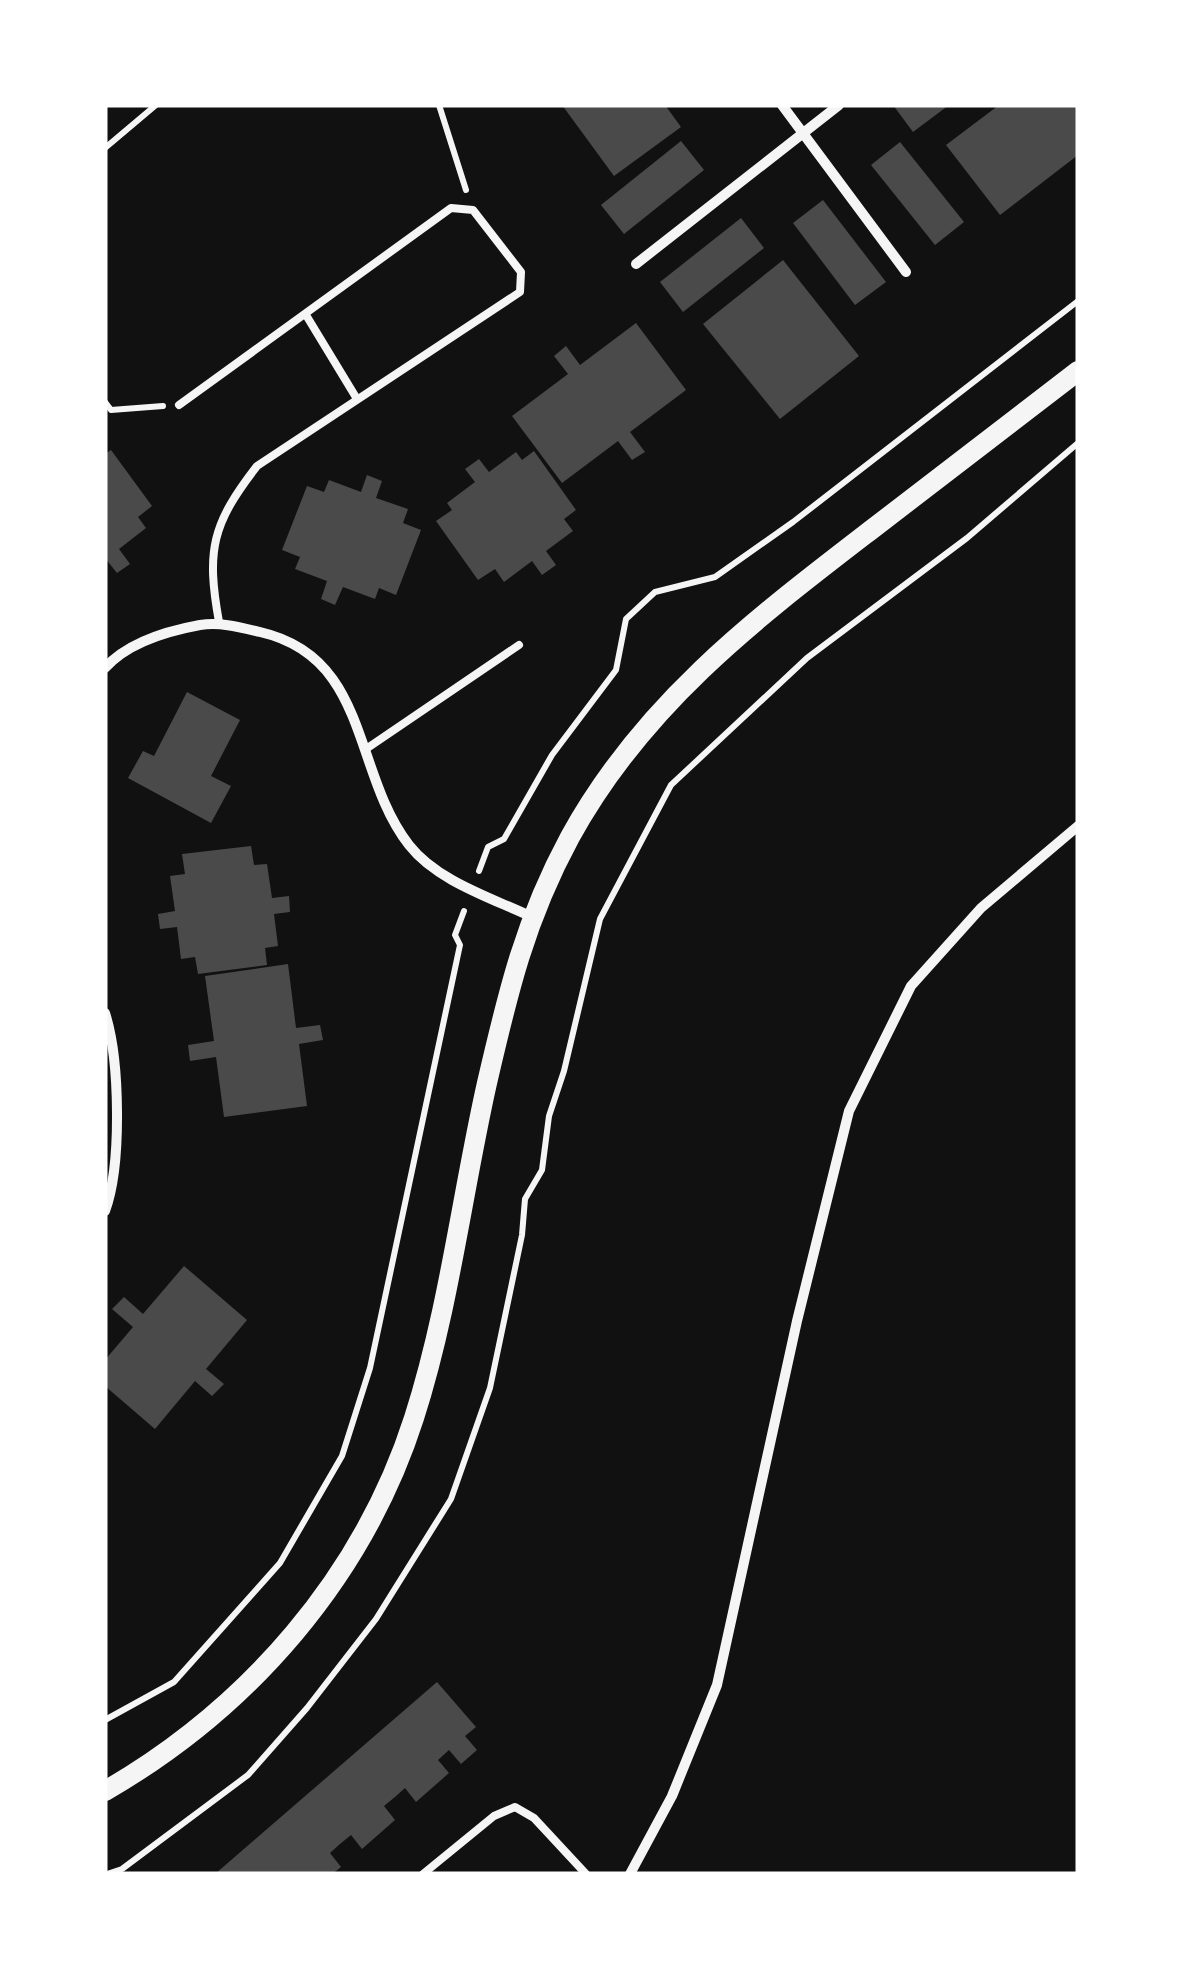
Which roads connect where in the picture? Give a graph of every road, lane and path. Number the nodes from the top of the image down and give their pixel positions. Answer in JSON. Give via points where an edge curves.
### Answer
{"nodes":[{"id":1,"x":156,"y":105,"type":"edge"},
{"id":2,"x":440,"y":105,"type":"edge"},
{"id":3,"x":782,"y":105,"type":"edge"},
{"id":4,"x":839,"y":105,"type":"edge"},
{"id":5,"x":804,"y":133,"type":"junction"},
{"id":6,"x":105,"y":148,"type":"edge"},
{"id":7,"x":473,"y":210,"type":"junction"},
{"id":8,"x":636,"y":264,"type":"dead end"},
{"id":9,"x":906,"y":272,"type":"dead end"},
{"id":10,"x":306,"y":316,"type":"junction"},
{"id":11,"x":1078,"y":371,"type":"edge"},
{"id":12,"x":358,"y":399,"type":"junction"},
{"id":13,"x":105,"y":402,"type":"edge"},
{"id":14,"x":179,"y":405,"type":"joint"},
{"id":15,"x":1078,"y":443,"type":"edge"},
{"id":16,"x":219,"y":622,"type":"junction"},
{"id":17,"x":519,"y":645,"type":"dead end"},
{"id":18,"x":105,"y":668,"type":"edge"},
{"id":19,"x":366,"y":749,"type":"junction"},
{"id":20,"x":1078,"y":826,"type":"edge"},
{"id":21,"x":532,"y":917,"type":"junction"},
{"id":22,"x":105,"y":1013,"type":"edge"},
{"id":23,"x":110,"y":1111,"type":"edge"},
{"id":24,"x":105,"y":1211,"type":"edge"},
{"id":25,"x":105,"y":1790,"type":"edge"},
{"id":26,"x":107,"y":1874,"type":"edge"},
{"id":27,"x":424,"y":1874,"type":"edge"},
{"id":28,"x":586,"y":1874,"type":"edge"},
{"id":29,"x":630,"y":1874,"type":"edge"}],
"edges":[{"from":1,"to":6,"type":"path"},
{"from":2,"to":7,"type":"path"},
{"from":3,"to":5,"type":"street"},
{"from":4,"to":5,"type":"street"},
{"from":5,"to":8,"type":"street"},
{"from":5,"to":9,"type":"street"},
{"from":7,"to":10,"type":"lane","via":[[452,208]]},
{"from":7,"to":12,"type":"lane","via":[[521,272],[520,292]]},
{"from":10,"to":12,"type":"lane"},
{"from":10,"to":14,"type":"lane"},
{"from":11,"to":21,"type":"main road","via":[[750,622],[673,697],[599,789]]},
{"from":12,"to":16,"type":"lane","via":[[256,466],[231,500],[214,539],[211,579]]},
{"from":13,"to":14,"type":"path","via":[[111,410]]},
{"from":15,"to":26,"type":"path","via":[[967,538],[807,658],[670,785],[600,919],[549,1116],[542,1170],[525,1199],[490,1388],[450,1499],[376,1620],[248,1774]]},
{"from":16,"to":18,"type":"street","via":[[146,640]]},
{"from":16,"to":19,"type":"street","via":[[270,634],[322,663]]},
{"from":17,"to":19,"type":"lane"},
{"from":19,"to":21,"type":"street","via":[[385,811],[411,848],[443,874]]},
{"from":20,"to":29,"type":"street","via":[[981,908],[911,986],[848,1111],[717,1686],[672,1796]]},
{"from":21,"to":25,"type":"main road","via":[[510,984],[436,1334],[390,1480],[348,1559],[280,1651],[193,1732]]},
{"from":22,"to":23,"type":"street","via":[[113,1062]]},
{"from":23,"to":24,"type":"street","via":[[115,1162]]},
{"from":27,"to":28,"type":"lane","via":[[494,1816],[515,1807],[534,1818]]}]}
